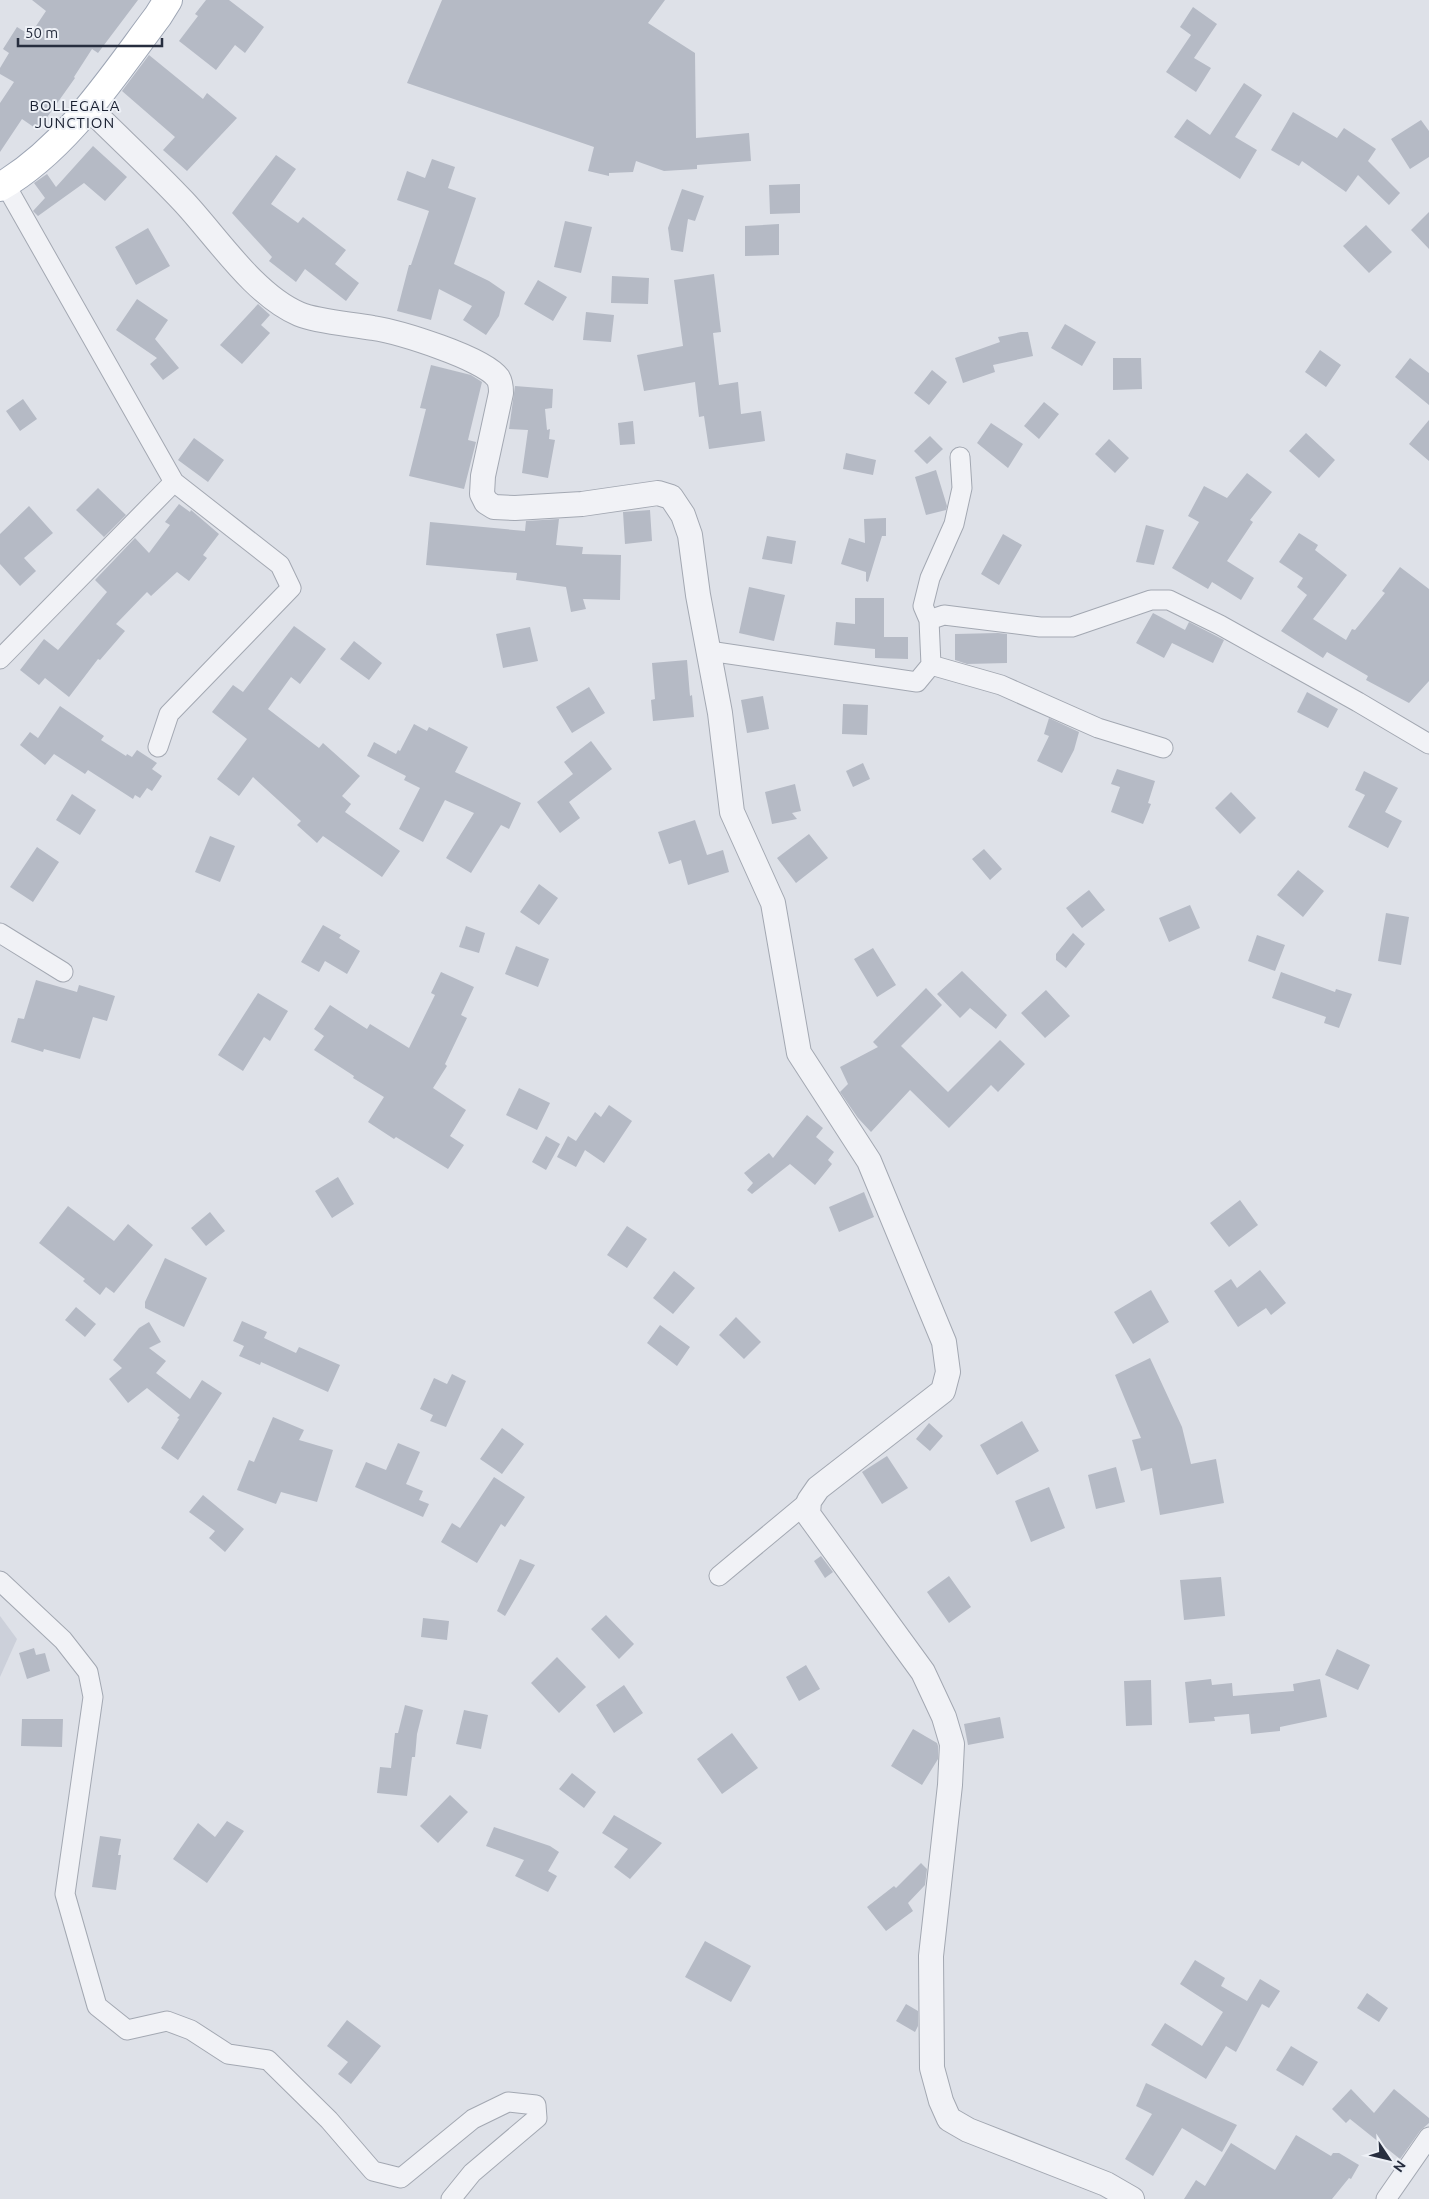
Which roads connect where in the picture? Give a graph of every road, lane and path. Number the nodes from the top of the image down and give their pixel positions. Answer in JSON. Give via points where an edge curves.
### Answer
{"nodes":[{"id":1,"x":168,"y":0,"type":"edge"},
{"id":2,"x":89,"y":108,"type":"junction"},
{"id":3,"x":3,"y":185,"type":"edge"},
{"id":4,"x":960,"y":457,"type":"dead end"},
{"id":5,"x":174,"y":482,"type":"junction"},
{"id":6,"x":929,"y":620,"type":"junction"},
{"id":7,"x":709,"y":651,"type":"junction"},
{"id":8,"x":0,"y":658,"type":"edge"},
{"id":9,"x":931,"y":665,"type":"junction"},
{"id":10,"x":1429,"y":744,"type":"edge"},
{"id":11,"x":158,"y":747,"type":"dead end"},
{"id":12,"x":1163,"y":748,"type":"dead end"},
{"id":13,"x":0,"y":932,"type":"edge"},
{"id":14,"x":63,"y":972,"type":"dead end"},
{"id":15,"x":809,"y":1501,"type":"junction"},
{"id":16,"x":719,"y":1576,"type":"dead end"},
{"id":17,"x":0,"y":1580,"type":"edge"},
{"id":18,"x":1429,"y":2137,"type":"edge"},
{"id":19,"x":451,"y":2199,"type":"edge"},
{"id":20,"x":1132,"y":2199,"type":"edge"},
{"id":21,"x":1386,"y":2199,"type":"edge"}],
"edges":[{"from":1,"to":2,"type":"main road"},
{"from":2,"to":3,"type":"main road","via":[[46,153]]},
{"from":2,"to":7,"type":"street","via":[[183,201],[258,286],[276,301],[301,315],[376,328],[443,347],[498,377],[502,393],[483,476],[482,494],[486,502],[494,507],[515,508],[582,504],[658,493],[671,497],[683,514],[690,535]]},
{"from":3,"to":5,"type":"street"},
{"from":4,"to":6,"type":"street","via":[[962,488],[954,524],[930,578],[924,606]]},
{"from":5,"to":8,"type":"street"},
{"from":5,"to":11,"type":"street","via":[[280,565],[291,588],[169,714]]},
{"from":6,"to":9,"type":"street"},
{"from":6,"to":10,"type":"street","via":[[944,615],[1040,628],[1072,627],[1151,600],[1169,600],[1220,625]]},
{"from":7,"to":9,"type":"street","via":[[917,682]]},
{"from":7,"to":15,"type":"street","via":[[732,812],[773,903],[799,1053],[869,1161],[944,1342],[948,1372],[943,1391],[818,1488]]},
{"from":9,"to":12,"type":"street","via":[[1001,685],[1098,728]]},
{"from":13,"to":14,"type":"street"},
{"from":15,"to":16,"type":"street"},
{"from":15,"to":20,"type":"street","via":[[808,1514],[923,1672],[944,1717],[952,1744],[932,1956],[932,2068],[949,2119],[968,2130],[1106,2184]]},
{"from":17,"to":19,"type":"street","via":[[63,1640],[88,1672],[93,1697],[65,1894],[97,2006],[127,2030],[167,2021],[192,2030],[228,2054],[268,2060],[329,2120],[373,2171],[401,2178],[474,2119],[508,2102],[536,2105],[537,2118],[472,2173]]},
{"from":18,"to":21,"type":"street"}]}
